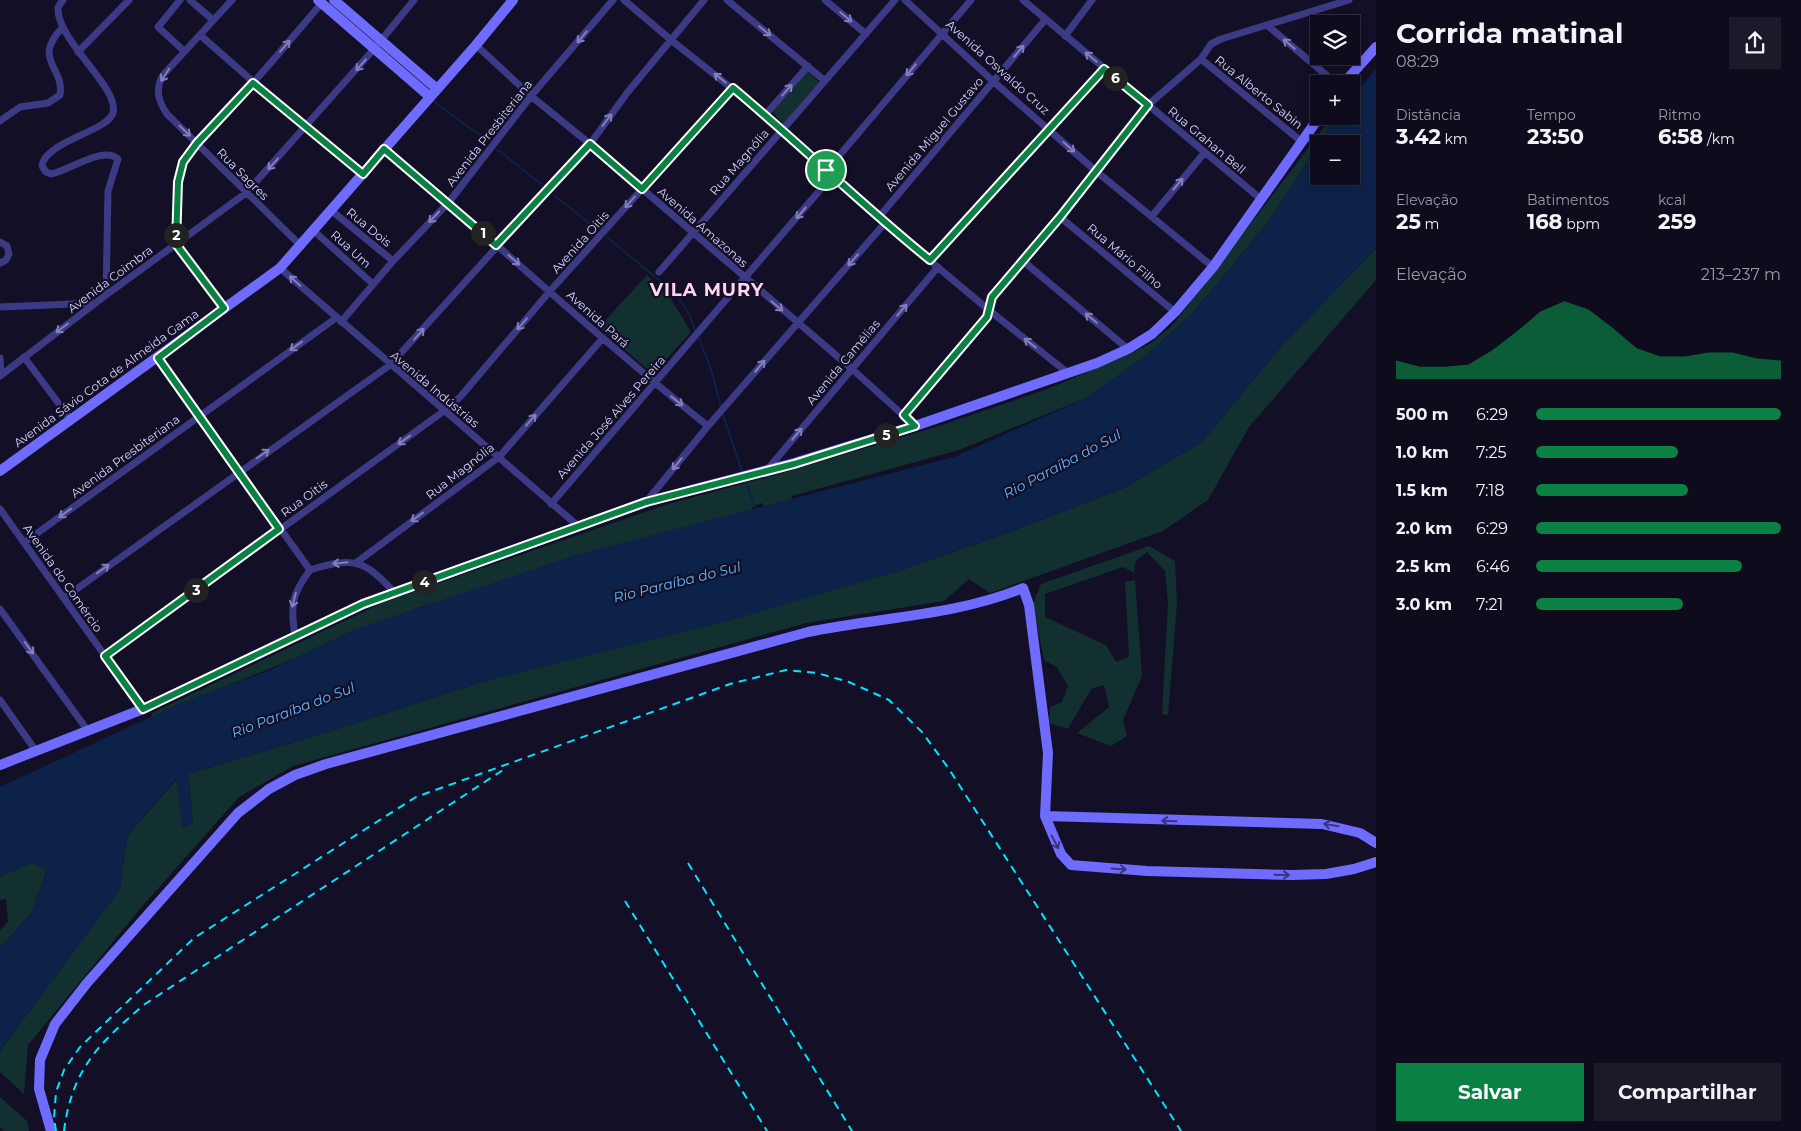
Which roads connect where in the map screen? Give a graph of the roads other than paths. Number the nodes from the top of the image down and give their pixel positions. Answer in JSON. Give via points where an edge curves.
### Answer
{"nodes":[{"id":1,"x":62,"y":0,"type":"edge"},
{"id":2,"x":129,"y":0,"type":"edge"},
{"id":3,"x":180,"y":0,"type":"edge"},
{"id":4,"x":190,"y":0,"type":"edge"},
{"id":5,"x":232,"y":0,"type":"edge"},
{"id":6,"x":334,"y":0,"type":"edge"},
{"id":7,"x":414,"y":0,"type":"edge"},
{"id":8,"x":513,"y":0,"type":"edge"},
{"id":9,"x":613,"y":0,"type":"edge"},
{"id":10,"x":624,"y":0,"type":"edge"},
{"id":11,"x":704,"y":0,"type":"edge"},
{"id":12,"x":727,"y":0,"type":"edge"},
{"id":13,"x":825,"y":0,"type":"edge"},
{"id":14,"x":895,"y":0,"type":"edge"},
{"id":15,"x":905,"y":0,"type":"edge"},
{"id":16,"x":971,"y":0,"type":"edge"},
{"id":17,"x":1023,"y":0,"type":"edge"},
{"id":18,"x":1092,"y":0,"type":"edge"},
{"id":19,"x":1349,"y":0,"type":"edge"},
{"id":20,"x":320,"y":2,"type":"edge"},
{"id":21,"x":213,"y":20,"type":"junction"},
{"id":22,"x":1045,"y":20,"type":"junction"},
{"id":23,"x":1268,"y":26,"type":"junction"},
{"id":24,"x":63,"y":27,"type":"junction"},
{"id":25,"x":942,"y":32,"type":"junction"},
{"id":26,"x":866,"y":34,"type":"junction"},
{"id":27,"x":200,"y":35,"type":"junction"},
{"id":28,"x":1065,"y":36,"type":"junction"},
{"id":29,"x":382,"y":40,"type":"junction"},
{"id":30,"x":671,"y":40,"type":"junction"},
{"id":31,"x":476,"y":45,"type":"junction"},
{"id":32,"x":1376,"y":47,"type":"edge"},
{"id":33,"x":374,"y":49,"type":"junction"},
{"id":34,"x":78,"y":52,"type":"junction"},
{"id":35,"x":184,"y":52,"type":"junction"},
{"id":36,"x":1201,"y":59,"type":"junction"},
{"id":37,"x":808,"y":66,"type":"junction"},
{"id":38,"x":1104,"y":69,"type":"junction"},
{"id":39,"x":1326,"y":75,"type":"edge"},
{"id":40,"x":1351,"y":75,"type":"edge"},
{"id":41,"x":824,"y":80,"type":"junction"},
{"id":42,"x":994,"y":82,"type":"junction"},
{"id":43,"x":253,"y":83,"type":"junction"},
{"id":44,"x":733,"y":88,"type":"junction"},
{"id":45,"x":433,"y":92,"type":"junction"},
{"id":46,"x":531,"y":96,"type":"junction"},
{"id":47,"x":1148,"y":105,"type":"junction"},
{"id":48,"x":765,"y":114,"type":"junction"},
{"id":49,"x":0,"y":122,"type":"edge"},
{"id":50,"x":1314,"y":125,"type":"edge"},
{"id":51,"x":306,"y":128,"type":"junction"},
{"id":52,"x":1048,"y":128,"type":"junction"},
{"id":53,"x":783,"y":129,"type":"junction"},
{"id":54,"x":1302,"y":142,"type":"junction"},
{"id":55,"x":197,"y":143,"type":"junction"},
{"id":56,"x":590,"y":144,"type":"junction"},
{"id":57,"x":384,"y":149,"type":"junction"},
{"id":58,"x":1205,"y":152,"type":"junction"},
{"id":59,"x":826,"y":170,"type":"junction"},
{"id":60,"x":1097,"y":172,"type":"junction"},
{"id":61,"x":363,"y":174,"type":"junction"},
{"id":62,"x":832,"y":176,"type":"junction"},
{"id":63,"x":642,"y":189,"type":"junction"},
{"id":64,"x":246,"y":193,"type":"junction"},
{"id":65,"x":1262,"y":200,"type":"junction"},
{"id":66,"x":449,"y":202,"type":"junction"},
{"id":67,"x":332,"y":211,"type":"junction"},
{"id":68,"x":1152,"y":216,"type":"junction"},
{"id":69,"x":879,"y":217,"type":"junction"},
{"id":70,"x":1060,"y":217,"type":"junction"},
{"id":71,"x":885,"y":223,"type":"junction"},
{"id":72,"x":314,"y":231,"type":"junction"},
{"id":73,"x":692,"y":233,"type":"junction"},
{"id":74,"x":0,"y":242,"type":"edge"},
{"id":75,"x":176,"y":244,"type":"junction"},
{"id":76,"x":496,"y":245,"type":"junction"},
{"id":77,"x":301,"y":246,"type":"junction"},
{"id":78,"x":930,"y":260,"type":"junction"},
{"id":79,"x":393,"y":261,"type":"junction"},
{"id":80,"x":1023,"y":261,"type":"junction"},
{"id":81,"x":0,"y":264,"type":"edge"},
{"id":82,"x":938,"y":267,"type":"junction"},
{"id":83,"x":1213,"y":267,"type":"junction"},
{"id":84,"x":280,"y":268,"type":"junction"},
{"id":85,"x":659,"y":272,"type":"dead end"},
{"id":86,"x":745,"y":280,"type":"junction"},
{"id":87,"x":372,"y":284,"type":"junction"},
{"id":88,"x":550,"y":291,"type":"junction"},
{"id":89,"x":106,"y":295,"type":"junction"},
{"id":90,"x":96,"y":302,"type":"junction"},
{"id":91,"x":0,"y":307,"type":"edge"},
{"id":92,"x":224,"y":308,"type":"junction"},
{"id":93,"x":990,"y":311,"type":"junction"},
{"id":94,"x":1175,"y":312,"type":"junction"},
{"id":95,"x":338,"y":320,"type":"junction"},
{"id":96,"x":798,"y":323,"type":"junction"},
{"id":97,"x":603,"y":338,"type":"junction"},
{"id":98,"x":1128,"y":349,"type":"junction"},
{"id":99,"x":24,"y":357,"type":"junction"},
{"id":100,"x":0,"y":358,"type":"edge"},
{"id":101,"x":158,"y":358,"type":"junction"},
{"id":102,"x":390,"y":365,"type":"junction"},
{"id":103,"x":852,"y":369,"type":"junction"},
{"id":104,"x":1068,"y":373,"type":"junction"},
{"id":105,"x":1,"y":375,"type":"edge"},
{"id":106,"x":655,"y":384,"type":"junction"},
{"id":107,"x":444,"y":412,"type":"junction"},
{"id":108,"x":904,"y":415,"type":"junction"},
{"id":109,"x":198,"y":416,"type":"junction"},
{"id":110,"x":71,"y":420,"type":"junction"},
{"id":111,"x":708,"y":426,"type":"junction"},
{"id":112,"x":915,"y":426,"type":"junction"},
{"id":113,"x":499,"y":457,"type":"junction"},
{"id":114,"x":0,"y":471,"type":"edge"},
{"id":115,"x":238,"y":471,"type":"junction"},
{"id":116,"x":766,"y":471,"type":"junction"},
{"id":117,"x":646,"y":502,"type":"junction"},
{"id":118,"x":551,"y":504,"type":"junction"},
{"id":119,"x":0,"y":508,"type":"edge"},
{"id":120,"x":578,"y":526,"type":"junction"},
{"id":121,"x":279,"y":529,"type":"junction"},
{"id":122,"x":24,"y":542,"type":"junction"},
{"id":123,"x":357,"y":562,"type":"junction"},
{"id":124,"x":310,"y":570,"type":"junction"},
{"id":125,"x":395,"y":592,"type":"junction"},
{"id":126,"x":64,"y":598,"type":"junction"},
{"id":127,"x":0,"y":609,"type":"edge"},
{"id":128,"x":7,"y":619,"type":"junction"},
{"id":129,"x":0,"y":624,"type":"edge"},
{"id":130,"x":295,"y":635,"type":"junction"},
{"id":131,"x":105,"y":656,"type":"junction"},
{"id":132,"x":0,"y":700,"type":"edge"},
{"id":133,"x":143,"y":709,"type":"junction"},
{"id":134,"x":88,"y":731,"type":"junction"},
{"id":135,"x":36,"y":751,"type":"junction"},
{"id":136,"x":0,"y":765,"type":"edge"},
{"id":137,"x":1045,"y":816,"type":"junction"},
{"id":138,"x":1376,"y":844,"type":"edge"},
{"id":139,"x":1375,"y":862,"type":"edge"},
{"id":140,"x":51,"y":1131,"type":"edge"}],
"edges":[{"from":1,"to":24,"type":"street","via":[[58,12]]},
{"from":2,"to":34,"type":"street"},
{"from":3,"to":35,"type":"street","via":[[158,27]]},
{"from":4,"to":21,"type":"street"},
{"from":5,"to":21,"type":"street"},
{"from":6,"to":29,"type":"street"},
{"from":7,"to":29,"type":"street","name":"Avenida Coimbra"},
{"from":8,"to":31,"type":"street","name":"Avenida Sávio Cota de Almeida Gama"},
{"from":9,"to":46,"type":"street","name":"Avenida Presbiteriana","one_way":true},
{"from":10,"to":30,"type":"street"},
{"from":11,"to":30,"type":"street"},
{"from":12,"to":37,"type":"street","one_way":true},
{"from":13,"to":26,"type":"street","one_way":true},
{"from":14,"to":26,"type":"street","name":"Rua Magnólia"},
{"from":15,"to":25,"type":"street","name":"Avenida Oswaldo Cruz"},
{"from":16,"to":25,"type":"street"},
{"from":17,"to":22,"type":"street","name":"Rua Grahan Bell"},
{"from":18,"to":28,"type":"street"},
{"from":19,"to":23,"type":"street"},
{"from":20,"to":33,"type":"street"},
{"from":43,"to":20,"type":"street","one_way":true},
{"from":21,"to":27,"type":"street"},
{"from":22,"to":28,"type":"street","name":"Rua Grahan Bell"},
{"from":42,"to":22,"type":"street","name":"Avenida Miguel Gustavo","one_way":true},
{"from":23,"to":36,"type":"street","via":[[1221,39],[1211,44]]},
{"from":39,"to":23,"type":"street","one_way":true},
{"from":24,"to":34,"type":"street"},
{"from":24,"to":49,"type":"street","via":[[51,42],[49,53],[60,95],[48,103],[20,107]]},
{"from":25,"to":42,"type":"street","name":"Avenida Oswaldo Cruz"},
{"from":25,"to":59,"type":"street","one_way":true},
{"from":26,"to":41,"type":"street","name":"Rua Magnólia"},
{"from":27,"to":35,"type":"street"},
{"from":27,"to":43,"type":"street"},
{"from":38,"to":28,"type":"street","name":"Rua Grahan Bell","one_way":true},
{"from":29,"to":33,"type":"street","name":"Avenida Coimbra"},
{"from":29,"to":45,"type":"street"},
{"from":44,"to":30,"type":"street","one_way":true},
{"from":56,"to":30,"type":"street","one_way":true},
{"from":31,"to":45,"type":"street","name":"Avenida Sávio Cota de Almeida Gama"},
{"from":31,"to":46,"type":"street","name":"Avenida Amazonas"},
{"from":32,"to":40,"type":"street"},
{"from":33,"to":45,"type":"street"},
{"from":33,"to":51,"type":"street","name":"Avenida Coimbra","one_way":true},
{"from":34,"to":89,"type":"street","via":[[106,88],[114,107],[113,113],[105,124],[79,135],[48,156],[42,166],[51,174],[97,156],[111,155],[118,159],[108,191]]},
{"from":35,"to":55,"type":"street","name":"Rua Sagres","one_way":true,"via":[[163,74],[158,90],[160,102],[168,114]]},
{"from":36,"to":47,"type":"street"},
{"from":36,"to":54,"type":"street","name":"Rua Alberto Sabin"},
{"from":37,"to":41,"type":"street"},
{"from":48,"to":37,"type":"street","one_way":true},
{"from":38,"to":47,"type":"street","name":"Rua Grahan Bell"},
{"from":38,"to":52,"type":"street"},
{"from":41,"to":53,"type":"street","name":"Rua Magnólia"},
{"from":42,"to":52,"type":"street","name":"Avenida Oswaldo Cruz"},
{"from":42,"to":69,"type":"street","name":"Avenida Miguel Gustavo"},
{"from":43,"to":51,"type":"street"},
{"from":43,"to":55,"type":"street"},
{"from":44,"to":48,"type":"street"},
{"from":44,"to":63,"type":"street","name":"Avenida Oitis"},
{"from":45,"to":57,"type":"street","name":"Avenida Sávio Cota de Almeida Gama"},
{"from":46,"to":56,"type":"street","name":"Avenida Amazonas"},
{"from":46,"to":66,"type":"street","name":"Avenida Presbiteriana"},
{"from":47,"to":58,"type":"street","name":"Rua Grahan Bell"},
{"from":47,"to":60,"type":"street"},
{"from":48,"to":53,"type":"street"},
{"from":50,"to":54,"type":"street"},
{"from":51,"to":61,"type":"street"},
{"from":51,"to":64,"type":"street","name":"Avenida Coimbra","one_way":true},
{"from":52,"to":60,"type":"street","name":"Avenida Oswaldo Cruz","one_way":true},
{"from":52,"to":78,"type":"street"},
{"from":53,"to":59,"type":"street"},
{"from":53,"to":73,"type":"street","name":"Rua Magnólia"},
{"from":54,"to":65,"type":"street"},
{"from":55,"to":64,"type":"street","name":"Rua Sagres"},
{"from":55,"to":75,"type":"street","via":[[179,172]]},
{"from":56,"to":63,"type":"street","name":"Avenida Amazonas"},
{"from":56,"to":76,"type":"street"},
{"from":57,"to":61,"type":"street","name":"Avenida Sávio Cota de Almeida Gama"},
{"from":57,"to":66,"type":"street","name":"Avenida Pará"},
{"from":58,"to":65,"type":"street","name":"Rua Grahan Bell"},
{"from":68,"to":58,"type":"street","one_way":true},
{"from":59,"to":62,"type":"street"},
{"from":60,"to":68,"type":"street","name":"Avenida Oswaldo Cruz"},
{"from":60,"to":70,"type":"street"},
{"from":61,"to":67,"type":"street","name":"Avenida Sávio Cota de Almeida Gama"},
{"from":62,"to":69,"type":"street"},
{"from":62,"to":86,"type":"street","one_way":true},
{"from":63,"to":73,"type":"street","name":"Avenida Amazonas"},
{"from":63,"to":88,"type":"street","name":"Avenida Oitis","one_way":true},
{"from":64,"to":75,"type":"street","name":"Avenida Coimbra"},
{"from":64,"to":77,"type":"street","name":"Rua Sagres"},
{"from":65,"to":83,"type":"street"},
{"from":66,"to":76,"type":"street","name":"Avenida Pará"},
{"from":66,"to":79,"type":"street","name":"Avenida Presbiteriana","one_way":true},
{"from":67,"to":72,"type":"street","name":"Avenida Sávio Cota de Almeida Gama"},
{"from":67,"to":79,"type":"street","name":"Rua Dois"},
{"from":68,"to":83,"type":"street","name":"Avenida Oswaldo Cruz"},
{"from":69,"to":71,"type":"street"},
{"from":70,"to":80,"type":"street"},
{"from":70,"to":94,"type":"street","name":"Rua Mário Filho"},
{"from":71,"to":78,"type":"street"},
{"from":71,"to":96,"type":"street","one_way":true},
{"from":72,"to":77,"type":"street","name":"Avenida Sávio Cota de Almeida Gama"},
{"from":72,"to":87,"type":"street","name":"Rua Um"},
{"from":73,"to":85,"type":"street","name":"Rua Magnólia"},
{"from":73,"to":86,"type":"street","name":"Avenida Amazonas"},
{"from":74,"to":81,"type":"street","via":[[7,246],[9,254]]},
{"from":75,"to":89,"type":"street","name":"Avenida Coimbra"},
{"from":75,"to":92,"type":"street"},
{"from":76,"to":88,"type":"street","name":"Avenida Pará","one_way":true},
{"from":102,"to":76,"type":"street","one_way":true},
{"from":77,"to":84,"type":"street","name":"Avenida Sávio Cota de Almeida Gama"},
{"from":78,"to":82,"type":"street"},
{"from":79,"to":87,"type":"street","name":"Avenida Presbiteriana"},
{"from":80,"to":93,"type":"street","via":[[991,298]]},
{"from":98,"to":80,"type":"street","one_way":true},
{"from":82,"to":93,"type":"street"},
{"from":103,"to":82,"type":"street","name":"Avenida Camélias","one_way":true},
{"from":83,"to":94,"type":"street"},
{"from":84,"to":92,"type":"street","name":"Avenida Sávio Cota de Almeida Gama"},
{"from":95,"to":84,"type":"street","name":"Avenida Indústrias","one_way":true},
{"from":86,"to":96,"type":"street","name":"Avenida Amazonas","one_way":true},
{"from":86,"to":106,"type":"street","name":"Avenida José Alves Pereira"},
{"from":87,"to":95,"type":"street","name":"Avenida Presbiteriana"},
{"from":88,"to":97,"type":"street","name":"Avenida Pará"},
{"from":88,"to":107,"type":"street","name":"Avenida Oitis","one_way":true},
{"from":89,"to":90,"type":"street","name":"Avenida Coimbra"},
{"from":90,"to":91,"type":"street"},
{"from":90,"to":99,"type":"street","name":"Avenida Coimbra","one_way":true},
{"from":92,"to":101,"type":"street","name":"Avenida Sávio Cota de Almeida Gama"},
{"from":104,"to":93,"type":"street","one_way":true},
{"from":93,"to":108,"type":"street"},
{"from":94,"to":98,"type":"street","via":[[1152,334]]},
{"from":95,"to":102,"type":"street","name":"Avenida Indústrias"},
{"from":95,"to":109,"type":"street","name":"Avenida Presbiteriana","one_way":true},
{"from":96,"to":103,"type":"street","name":"Avenida Amazonas"},
{"from":111,"to":96,"type":"street","one_way":true},
{"from":97,"to":106,"type":"street","name":"Avenida Pará"},
{"from":113,"to":97,"type":"street","name":"Rua Magnólia","one_way":true},
{"from":98,"to":104,"type":"street"},
{"from":99,"to":105,"type":"street","name":"Avenida Coimbra"},
{"from":99,"to":110,"type":"street"},
{"from":100,"to":105,"type":"street"},
{"from":101,"to":109,"type":"street"},
{"from":101,"to":110,"type":"street","name":"Avenida Sávio Cota de Almeida Gama"},
{"from":102,"to":107,"type":"street","name":"Avenida Indústrias"},
{"from":115,"to":102,"type":"street","one_way":true},
{"from":103,"to":108,"type":"street","name":"Avenida Amazonas"},
{"from":116,"to":103,"type":"street","name":"Avenida Camélias","one_way":true},
{"from":104,"to":112,"type":"street"},
{"from":106,"to":111,"type":"street","name":"Avenida Pará","one_way":true},
{"from":106,"to":118,"type":"street","name":"Avenida José Alves Pereira"},
{"from":107,"to":113,"type":"street","name":"Avenida Indústrias"},
{"from":107,"to":121,"type":"street","name":"Rua Oitis","one_way":true},
{"from":108,"to":112,"type":"street","name":"Avenida Amazonas"},
{"from":109,"to":115,"type":"street"},
{"from":109,"to":122,"type":"street","name":"Avenida Presbiteriana","one_way":true},
{"from":110,"to":114,"type":"street","name":"Avenida Sávio Cota de Almeida Gama"},
{"from":111,"to":117,"type":"street","one_way":true},
{"from":112,"to":116,"type":"street"},
{"from":113,"to":118,"type":"street","name":"Avenida Indústrias"},
{"from":113,"to":123,"type":"street","name":"Rua Magnólia","one_way":true},
{"from":115,"to":121,"type":"street"},
{"from":126,"to":115,"type":"street","one_way":true},
{"from":116,"to":117,"type":"street"},
{"from":117,"to":120,"type":"street"},
{"from":118,"to":120,"type":"street","name":"Avenida Indústrias"},
{"from":119,"to":122,"type":"street","name":"Avenida do Comércio"},
{"from":120,"to":125,"type":"street"},
{"from":121,"to":124,"type":"street"},
{"from":121,"to":131,"type":"street","name":"Rua Oitis"},
{"from":122,"to":126,"type":"street","name":"Avenida do Comércio"},
{"from":123,"to":124,"type":"street","one_way":true},
{"from":123,"to":125,"type":"street","via":[[377,574]]},
{"from":124,"to":130,"type":"street","one_way":true,"via":[[293,598]]},
{"from":125,"to":130,"type":"street"},
{"from":126,"to":131,"type":"street","name":"Avenida do Comércio"},
{"from":127,"to":128,"type":"street"},
{"from":128,"to":129,"type":"street"},
{"from":128,"to":134,"type":"street","one_way":true},
{"from":130,"to":133,"type":"street"},
{"from":131,"to":133,"type":"street","name":"Avenida do Comércio"},
{"from":132,"to":135,"type":"street"},
{"from":133,"to":134,"type":"street"},
{"from":134,"to":135,"type":"street"},
{"from":135,"to":136,"type":"street"},
{"from":138,"to":137,"type":"street","one_way":true,"via":[[1360,833],[1322,824]]},
{"from":137,"to":139,"type":"street","one_way":true,"via":[[1058,848],[1071,865],[1147,871],[1292,875],[1354,870]]},
{"from":137,"to":140,"type":"street","via":[[1048,753],[1029,605],[1023,588],[991,601],[955,610],[808,632],[326,764],[269,789],[238,813],[87,983],[55,1024],[40,1060],[39,1089]]},
{"from":138,"to":139,"type":"street"}]}
